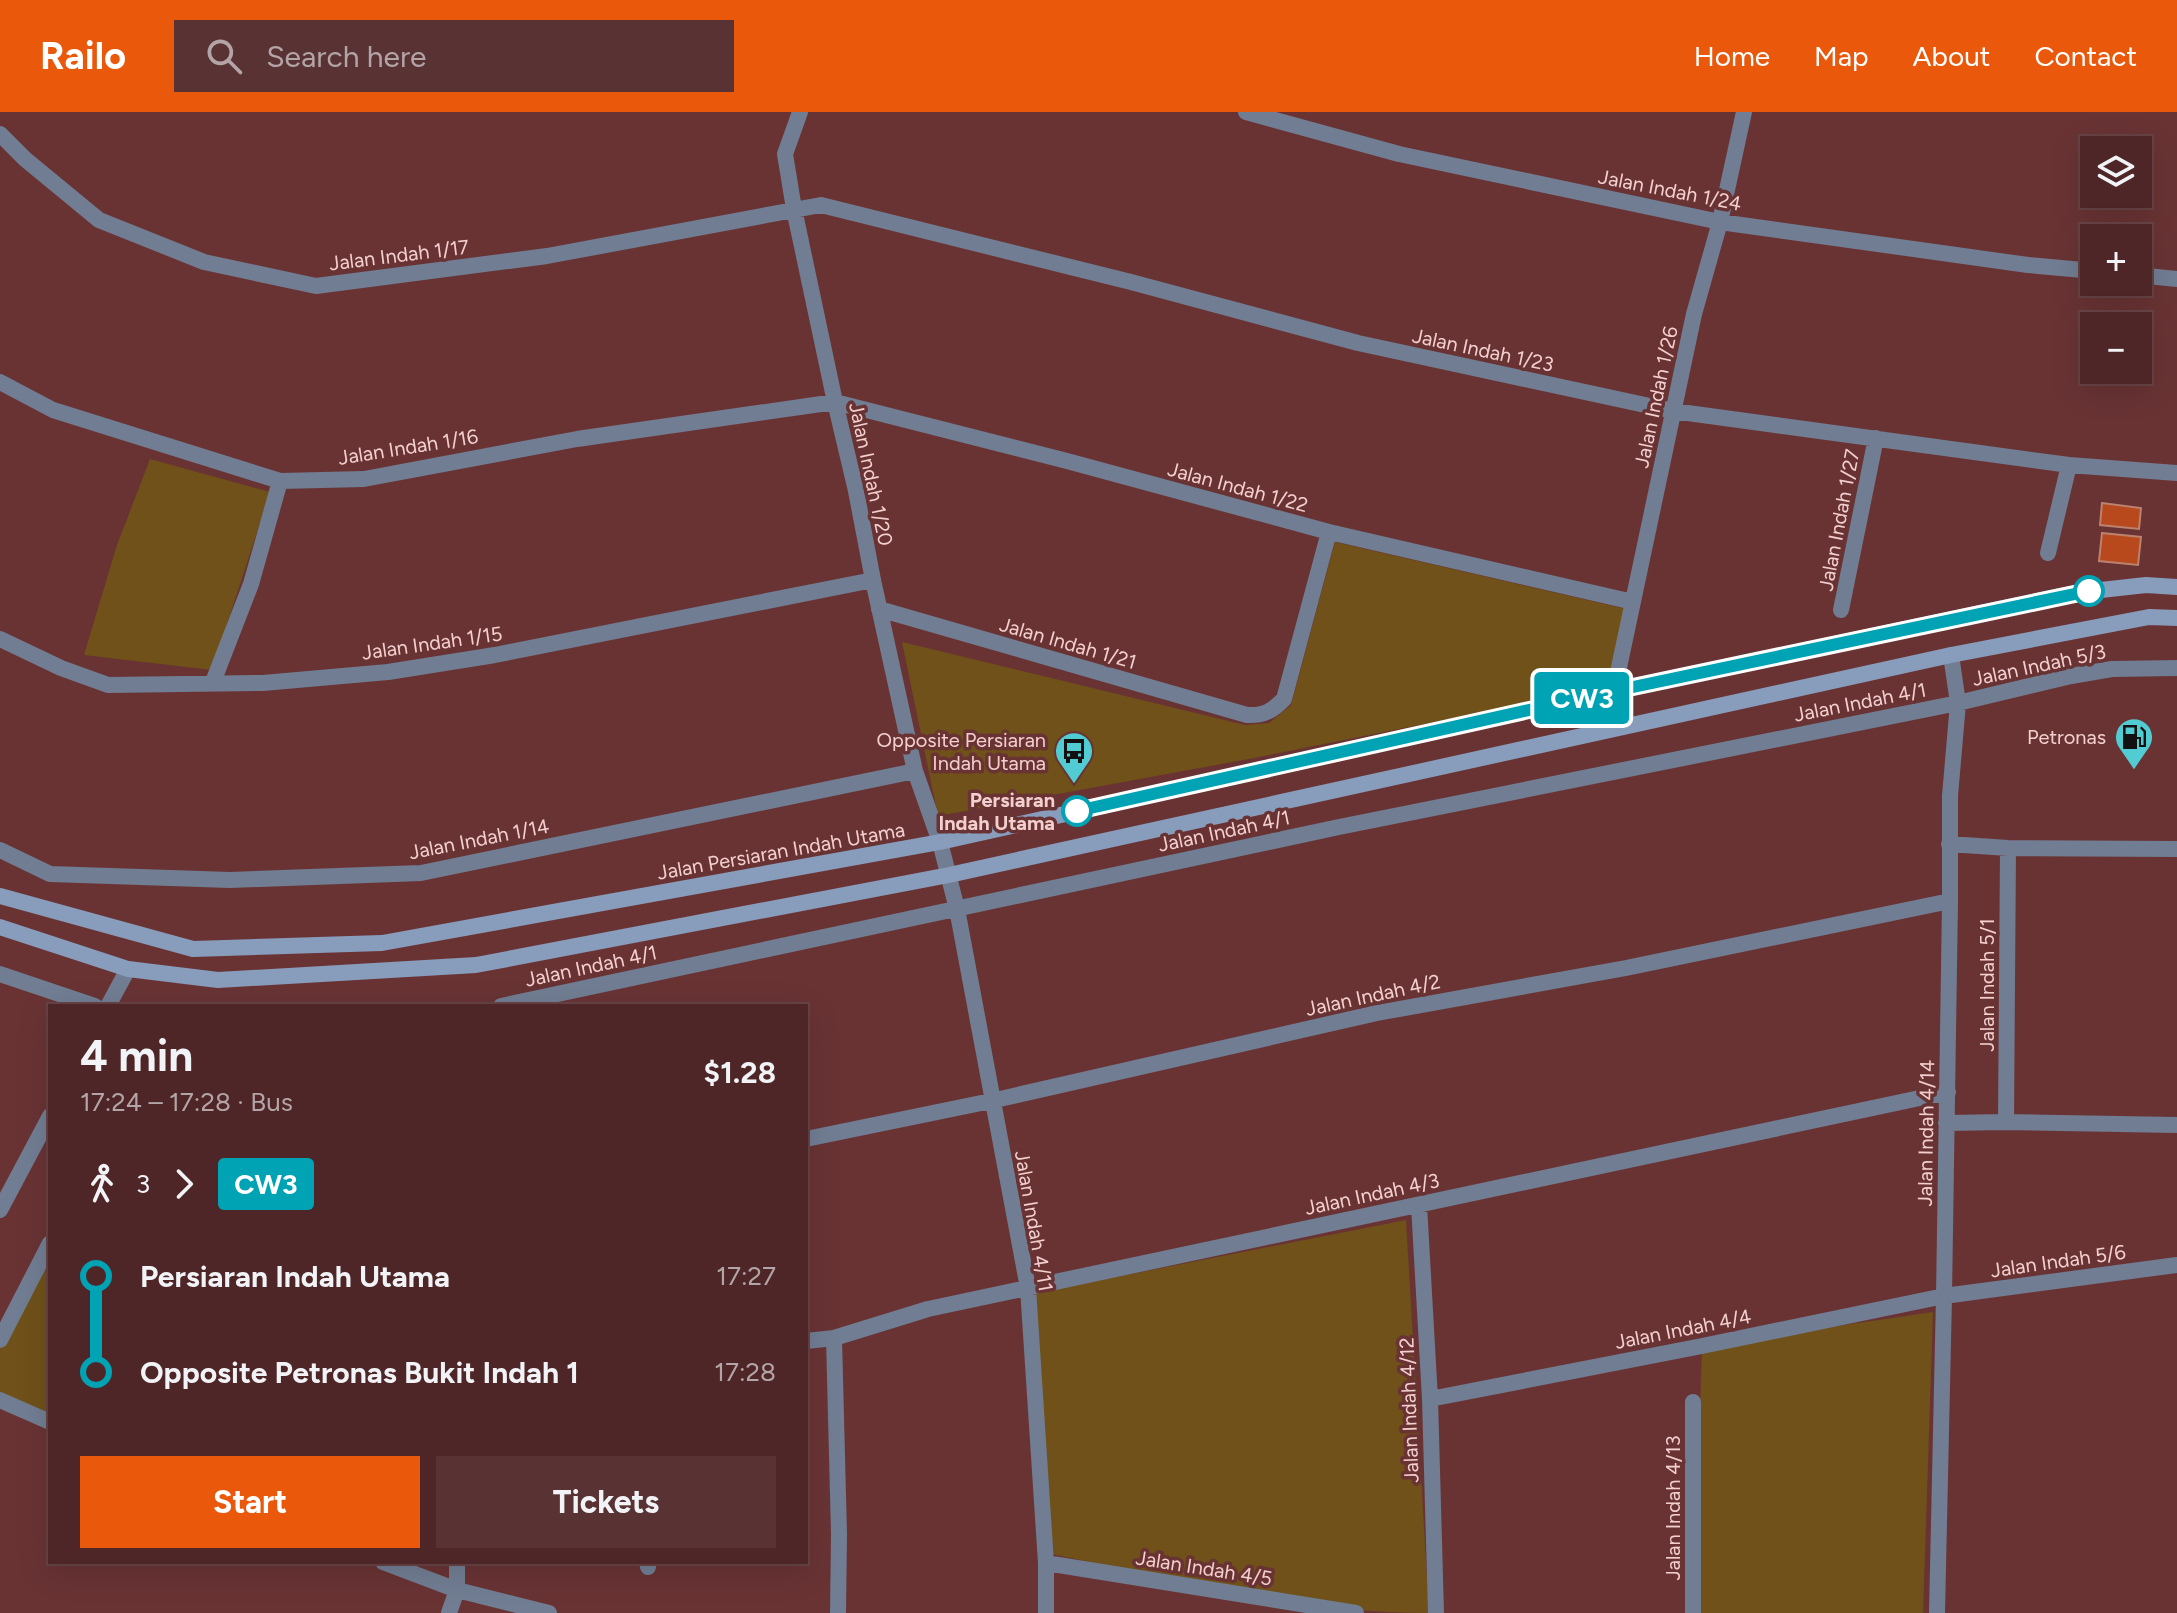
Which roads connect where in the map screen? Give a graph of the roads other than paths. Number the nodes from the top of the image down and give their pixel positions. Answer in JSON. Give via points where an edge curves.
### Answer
{"nodes":[{"id":1,"x":800,"y":112,"type":"edge"},
{"id":2,"x":1246,"y":112,"type":"edge"},
{"id":3,"x":1744,"y":112,"type":"edge"},
{"id":4,"x":0,"y":134,"type":"edge"},
{"id":5,"x":794,"y":209,"type":"junction"},
{"id":6,"x":1720,"y":222,"type":"junction"},
{"id":7,"x":2080,"y":270,"type":"edge"},
{"id":8,"x":2152,"y":276,"type":"edge"},
{"id":9,"x":2177,"y":279,"type":"edge"},
{"id":10,"x":0,"y":382,"type":"edge"},
{"id":11,"x":835,"y":402,"type":"junction"},
{"id":12,"x":1673,"y":411,"type":"junction"},
{"id":13,"x":1876,"y":438,"type":"junction"},
{"id":14,"x":2069,"y":465,"type":"junction"},
{"id":15,"x":2177,"y":473,"type":"edge"},
{"id":16,"x":280,"y":481,"type":"junction"},
{"id":17,"x":1329,"y":532,"type":"junction"},
{"id":18,"x":2048,"y":553,"type":"dead end"},
{"id":19,"x":873,"y":580,"type":"junction"},
{"id":20,"x":2177,"y":587,"type":"edge"},
{"id":21,"x":1633,"y":602,"type":"junction"},
{"id":22,"x":879,"y":609,"type":"junction"},
{"id":23,"x":1841,"y":610,"type":"dead end"},
{"id":24,"x":2177,"y":618,"type":"edge"},
{"id":25,"x":0,"y":639,"type":"edge"},
{"id":26,"x":1951,"y":655,"type":"junction"},
{"id":27,"x":2177,"y":668,"type":"edge"},
{"id":28,"x":213,"y":682,"type":"junction"},
{"id":29,"x":1614,"y":691,"type":"junction"},
{"id":30,"x":1958,"y":703,"type":"junction"},
{"id":31,"x":915,"y":771,"type":"junction"},
{"id":32,"x":940,"y":842,"type":"junction"},
{"id":33,"x":1949,"y":844,"type":"junction"},
{"id":34,"x":2008,"y":848,"type":"junction"},
{"id":35,"x":2177,"y":849,"type":"edge"},
{"id":36,"x":0,"y":850,"type":"edge"},
{"id":37,"x":949,"y":875,"type":"junction"},
{"id":38,"x":0,"y":896,"type":"edge"},
{"id":39,"x":1950,"y":901,"type":"junction"},
{"id":40,"x":957,"y":909,"type":"junction"},
{"id":41,"x":0,"y":927,"type":"edge"},
{"id":42,"x":128,"y":969,"type":"junction"},
{"id":43,"x":0,"y":974,"type":"edge"},
{"id":44,"x":89,"y":1004,"type":"edge"},
{"id":45,"x":109,"y":1004,"type":"edge"},
{"id":46,"x":510,"y":1004,"type":"edge"},
{"id":47,"x":1948,"y":1092,"type":"junction"},
{"id":48,"x":991,"y":1101,"type":"junction"},
{"id":49,"x":48,"y":1120,"type":"edge"},
{"id":50,"x":2006,"y":1122,"type":"junction"},
{"id":51,"x":1946,"y":1123,"type":"junction"},
{"id":52,"x":2177,"y":1125,"type":"edge"},
{"id":53,"x":808,"y":1139,"type":"edge"},
{"id":54,"x":1419,"y":1205,"type":"junction"},
{"id":55,"x":0,"y":1210,"type":"edge"},
{"id":56,"x":48,"y":1247,"type":"edge"},
{"id":57,"x":2177,"y":1265,"type":"edge"},
{"id":58,"x":1028,"y":1288,"type":"junction"},
{"id":59,"x":1944,"y":1296,"type":"junction"},
{"id":60,"x":834,"y":1338,"type":"junction"},
{"id":61,"x":0,"y":1340,"type":"edge"},
{"id":62,"x":808,"y":1341,"type":"edge"},
{"id":63,"x":1430,"y":1399,"type":"junction"},
{"id":64,"x":0,"y":1400,"type":"edge"},
{"id":65,"x":1693,"y":1402,"type":"dead end"},
{"id":66,"x":48,"y":1421,"type":"edge"},
{"id":67,"x":1046,"y":1563,"type":"junction"},
{"id":68,"x":388,"y":1564,"type":"edge"},
{"id":69,"x":457,"y":1564,"type":"edge"},
{"id":70,"x":457,"y":1590,"type":"junction"},
{"id":71,"x":449,"y":1613,"type":"edge"},
{"id":72,"x":549,"y":1613,"type":"edge"},
{"id":73,"x":838,"y":1613,"type":"edge"},
{"id":74,"x":1046,"y":1613,"type":"edge"},
{"id":75,"x":1356,"y":1613,"type":"edge"},
{"id":76,"x":1436,"y":1613,"type":"edge"},
{"id":77,"x":1693,"y":1613,"type":"edge"},
{"id":78,"x":1937,"y":1613,"type":"edge"}],
"edges":[{"from":1,"to":5,"type":"street","name":"Jalan Indah 1/20","via":[[785,154]]},
{"from":2,"to":6,"type":"street","name":"Jalan Indah 1/24","via":[[1399,154]]},
{"from":3,"to":6,"type":"street","name":"Jalan Indah 1/26"},
{"from":4,"to":5,"type":"street","name":"Jalan Indah 1/17","via":[[99,220],[204,262],[316,286],[547,256]]},
{"from":5,"to":11,"type":"street","name":"Jalan Indah 1/20"},
{"from":5,"to":12,"type":"street","name":"Jalan Indah 1/23","via":[[821,205],[1358,343]]},
{"from":6,"to":7,"type":"street","name":"Jalan Indah 1/24"},
{"from":6,"to":12,"type":"street","name":"Jalan Indah 1/26"},
{"from":8,"to":9,"type":"street"},
{"from":10,"to":16,"type":"street","name":"Jalan Indah 1/16","via":[[53,410]]},
{"from":11,"to":16,"type":"street","name":"Jalan Indah 1/16","via":[[577,439],[364,479]]},
{"from":11,"to":17,"type":"street","name":"Jalan Indah 1/22"},
{"from":11,"to":19,"type":"street","name":"Jalan Indah 1/20"},
{"from":12,"to":13,"type":"street","name":"Jalan Indah 1/23"},
{"from":12,"to":21,"type":"street","name":"Jalan Indah 1/26"},
{"from":13,"to":14,"type":"street","name":"Jalan Indah 1/23"},
{"from":13,"to":23,"type":"street","name":"Jalan Indah 1/27"},
{"from":14,"to":15,"type":"street","name":"Jalan Indah 1/23"},
{"from":14,"to":18,"type":"street"},
{"from":16,"to":28,"type":"street","via":[[251,584]]},
{"from":17,"to":21,"type":"street","name":"Jalan Indah 1/22"},
{"from":17,"to":22,"type":"street","name":"Jalan Indah 1/21","via":[[1284,699],[1259,716]]},
{"from":19,"to":22,"type":"street","name":"Jalan Indah 1/20"},
{"from":19,"to":28,"type":"street","name":"Jalan Indah 1/15","via":[[388,672]]},
{"from":20,"to":29,"type":"main road","name":"Jalan Persiaran Indah Utama","via":[[2074,593]]},
{"from":21,"to":29,"type":"street","name":"Jalan Indah 1/26"},
{"from":22,"to":31,"type":"street","name":"Jalan Indah 1/20"},
{"from":24,"to":26,"type":"main road","via":[[2149,617]]},
{"from":25,"to":28,"type":"street","name":"Jalan Indah 1/15","via":[[108,685]]},
{"from":26,"to":30,"type":"street","name":"Jalan Indah 4/14"},
{"from":26,"to":37,"type":"main road"},
{"from":27,"to":30,"type":"street","name":"Jalan Indah 5/3","via":[[2112,669]]},
{"from":29,"to":32,"type":"main road","name":"Jalan Persiaran Indah Utama"},
{"from":30,"to":33,"type":"street","name":"Jalan Indah 4/14"},
{"from":30,"to":40,"type":"street","name":"Jalan Indah 4/1"},
{"from":31,"to":32,"type":"street","name":"Jalan Indah 1/20"},
{"from":31,"to":36,"type":"street","name":"Jalan Indah 1/14","via":[[421,873],[230,880],[50,874]]},
{"from":32,"to":37,"type":"street","name":"Jalan Indah 4/11"},
{"from":32,"to":38,"type":"main road","name":"Jalan Persiaran Indah Utama","via":[[382,943],[193,949]]},
{"from":33,"to":34,"type":"street"},
{"from":33,"to":39,"type":"street","name":"Jalan Indah 4/14"},
{"from":34,"to":35,"type":"street"},
{"from":34,"to":50,"type":"street","name":"Jalan Indah 5/1"},
{"from":37,"to":40,"type":"street","name":"Jalan Indah 4/11"},
{"from":37,"to":42,"type":"main road","via":[[476,965],[218,980]]},
{"from":39,"to":47,"type":"street","name":"Jalan Indah 4/14"},
{"from":39,"to":48,"type":"street","name":"Jalan Indah 4/2","via":[[1377,1013]]},
{"from":40,"to":46,"type":"street","name":"Jalan Indah 4/1"},
{"from":40,"to":48,"type":"street","name":"Jalan Indah 4/11"},
{"from":41,"to":42,"type":"main road"},
{"from":42,"to":45,"type":"street"},
{"from":43,"to":44,"type":"street"},
{"from":47,"to":51,"type":"street","name":"Jalan Indah 4/14"},
{"from":47,"to":54,"type":"street","name":"Jalan Indah 4/3"},
{"from":48,"to":53,"type":"street","name":"Jalan Indah 4/2"},
{"from":48,"to":58,"type":"street","name":"Jalan Indah 4/11"},
{"from":49,"to":55,"type":"street"},
{"from":50,"to":51,"type":"street"},
{"from":50,"to":52,"type":"street"},
{"from":51,"to":59,"type":"street","name":"Jalan Indah 4/14"},
{"from":54,"to":58,"type":"street","name":"Jalan Indah 4/3"},
{"from":54,"to":63,"type":"street","name":"Jalan Indah 4/12"},
{"from":56,"to":61,"type":"street"},
{"from":57,"to":59,"type":"street","name":"Jalan Indah 5/6"},
{"from":58,"to":60,"type":"street","name":"Jalan Indah 4/3","via":[[928,1309]]},
{"from":58,"to":67,"type":"street","name":"Jalan Indah 4/11"},
{"from":59,"to":63,"type":"street","name":"Jalan Indah 4/4"},
{"from":59,"to":78,"type":"street","name":"Jalan Indah 4/14"},
{"from":60,"to":62,"type":"street","name":"Jalan Indah 4/3"},
{"from":60,"to":73,"type":"street"},
{"from":63,"to":76,"type":"street","name":"Jalan Indah 4/12"},
{"from":64,"to":66,"type":"street"},
{"from":65,"to":77,"type":"street","name":"Jalan Indah 4/13"},
{"from":67,"to":74,"type":"street","name":"Jalan Indah 4/11"},
{"from":67,"to":75,"type":"street","name":"Jalan Indah 4/5"},
{"from":68,"to":70,"type":"street"},
{"from":69,"to":70,"type":"street"},
{"from":70,"to":71,"type":"street"},
{"from":70,"to":72,"type":"street"}]}
